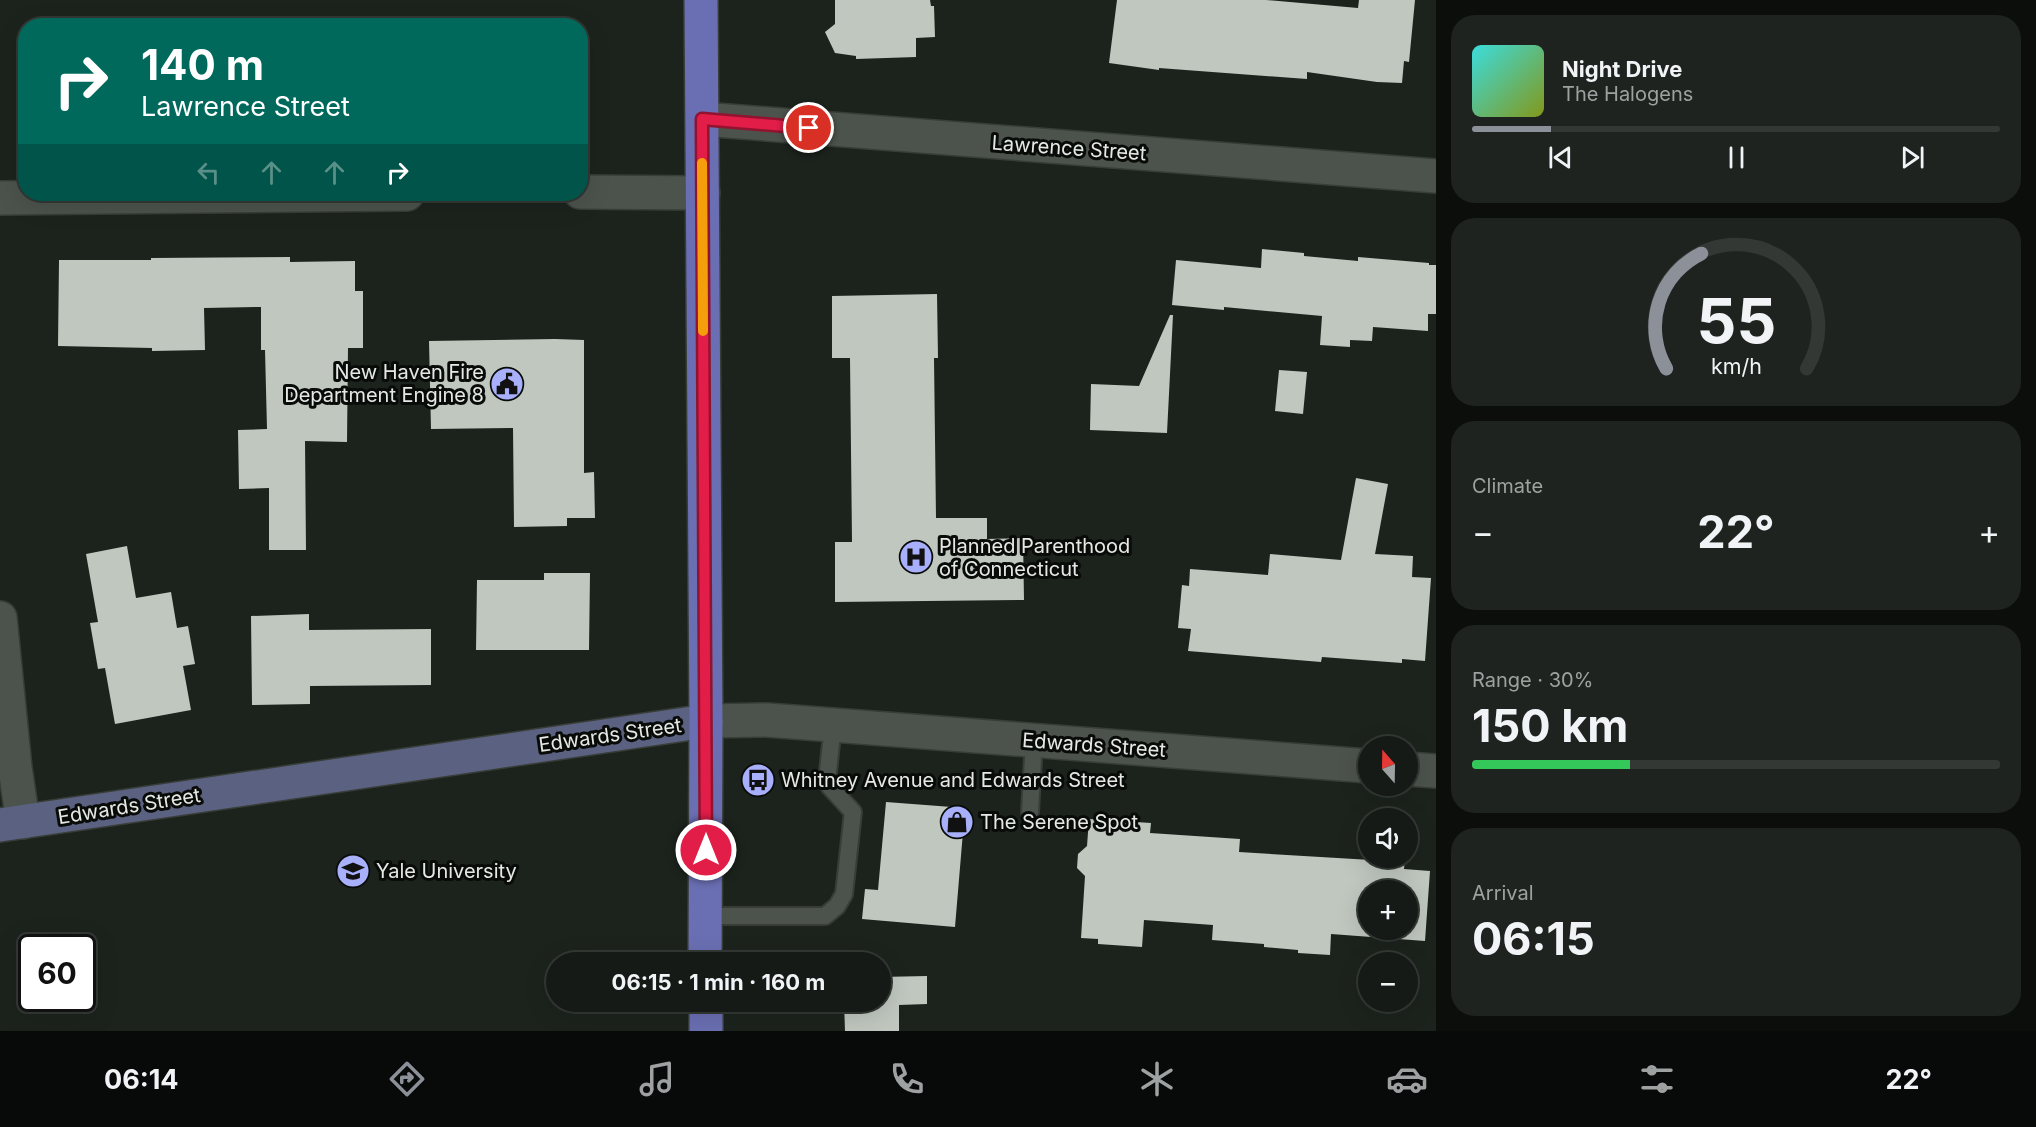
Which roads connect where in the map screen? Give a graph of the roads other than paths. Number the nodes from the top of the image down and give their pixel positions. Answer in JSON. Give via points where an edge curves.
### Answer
{"nodes":[{"id":1,"x":701,"y":0,"type":"edge"},
{"id":2,"x":702,"y":119,"type":"junction"},
{"id":3,"x":1436,"y":176,"type":"edge"},
{"id":4,"x":588,"y":192,"type":"edge"},
{"id":5,"x":703,"y":193,"type":"junction"},
{"id":6,"x":0,"y":198,"type":"edge"},
{"id":7,"x":18,"y":198,"type":"edge"},
{"id":8,"x":0,"y":618,"type":"edge"},
{"id":9,"x":706,"y":721,"type":"junction"},
{"id":10,"x":833,"y":725,"type":"junction"},
{"id":11,"x":1034,"y":740,"type":"junction"},
{"id":12,"x":1358,"y":765,"type":"edge"},
{"id":13,"x":1418,"y":770,"type":"edge"},
{"id":14,"x":1436,"y":771,"type":"edge"},
{"id":15,"x":1030,"y":812,"type":"dead end"},
{"id":16,"x":12,"y":824,"type":"edge"},
{"id":17,"x":705,"y":916,"type":"junction"},
{"id":18,"x":705,"y":952,"type":"edge"},
{"id":19,"x":706,"y":1012,"type":"edge"},
{"id":20,"x":706,"y":1031,"type":"edge"}],
"edges":[{"from":1,"to":2,"type":"main road"},
{"from":2,"to":3,"type":"street","name":"Lawrence Street"},
{"from":2,"to":5,"type":"main road"},
{"from":4,"to":5,"type":"street"},
{"from":5,"to":9,"type":"main road"},
{"from":6,"to":7,"type":"street"},
{"from":8,"to":16,"type":"street","via":[[15,768]]},
{"from":9,"to":10,"type":"street","name":"Edwards Street"},
{"from":9,"to":16,"type":"main road","name":"Edwards Street"},
{"from":9,"to":17,"type":"main road"},
{"from":10,"to":11,"type":"street","name":"Edwards Street"},
{"from":10,"to":17,"type":"lane","via":[[827,781],[853,812],[844,894],[837,906],[825,916]]},
{"from":11,"to":12,"type":"street","name":"Edwards Street"},
{"from":11,"to":15,"type":"lane"},
{"from":13,"to":14,"type":"street"},
{"from":17,"to":18,"type":"main road"},
{"from":19,"to":20,"type":"main road"}]}
